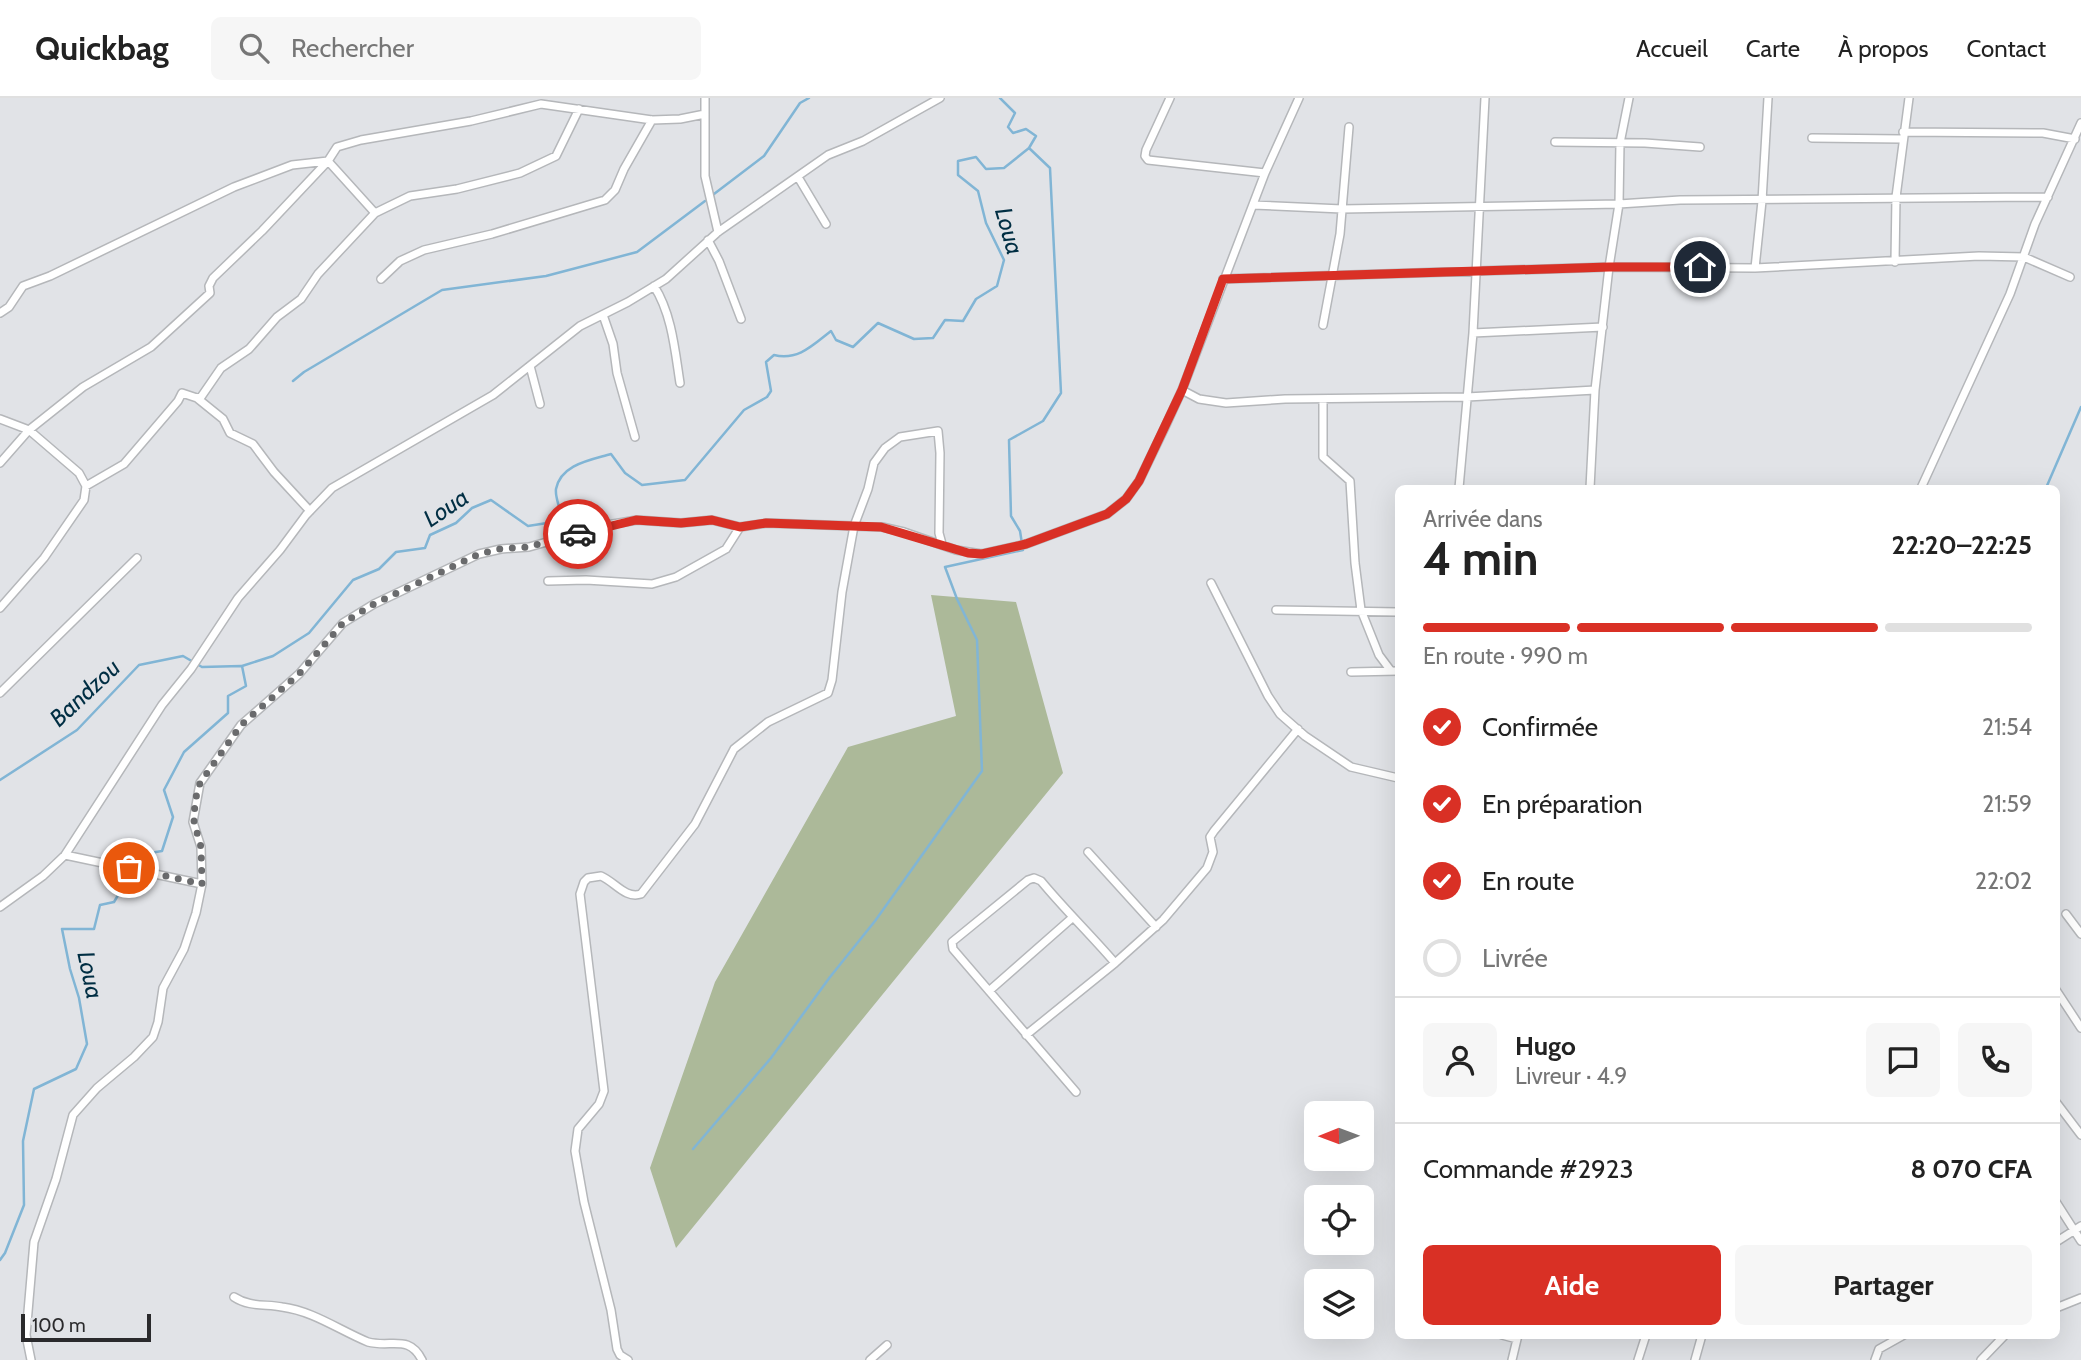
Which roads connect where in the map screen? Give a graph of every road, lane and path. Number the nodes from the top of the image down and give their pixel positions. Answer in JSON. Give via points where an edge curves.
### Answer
{"nodes":[{"id":1,"x":705,"y":98,"type":"edge"},
{"id":2,"x":940,"y":98,"type":"edge"},
{"id":3,"x":1170,"y":98,"type":"edge"},
{"id":4,"x":1299,"y":98,"type":"edge"},
{"id":5,"x":1485,"y":98,"type":"edge"},
{"id":6,"x":1629,"y":98,"type":"edge"},
{"id":7,"x":1768,"y":98,"type":"edge"},
{"id":8,"x":1909,"y":98,"type":"edge"},
{"id":9,"x":579,"y":109,"type":"junction"},
{"id":10,"x":705,"y":114,"type":"junction"},
{"id":11,"x":652,"y":120,"type":"junction"},
{"id":12,"x":2081,"y":123,"type":"edge"},
{"id":13,"x":1349,"y":127,"type":"dead end"},
{"id":14,"x":1902,"y":136,"type":"junction"},
{"id":15,"x":1812,"y":138,"type":"dead end"},
{"id":16,"x":2075,"y":139,"type":"junction"},
{"id":17,"x":1555,"y":142,"type":"dead end"},
{"id":18,"x":1620,"y":143,"type":"junction"},
{"id":19,"x":1700,"y":146,"type":"dead end"},
{"id":20,"x":328,"y":161,"type":"junction"},
{"id":21,"x":1265,"y":173,"type":"junction"},
{"id":22,"x":798,"y":177,"type":"junction"},
{"id":23,"x":1896,"y":197,"type":"junction"},
{"id":24,"x":2048,"y":197,"type":"junction"},
{"id":25,"x":1762,"y":201,"type":"junction"},
{"id":26,"x":1619,"y":204,"type":"junction"},
{"id":27,"x":1253,"y":205,"type":"junction"},
{"id":28,"x":1479,"y":207,"type":"junction"},
{"id":29,"x":1342,"y":209,"type":"junction"},
{"id":30,"x":375,"y":214,"type":"junction"},
{"id":31,"x":826,"y":224,"type":"dead end"},
{"id":32,"x":718,"y":232,"type":"junction"},
{"id":33,"x":708,"y":240,"type":"junction"},
{"id":34,"x":2024,"y":257,"type":"junction"},
{"id":35,"x":1895,"y":262,"type":"junction"},
{"id":36,"x":1609,"y":267,"type":"junction"},
{"id":37,"x":1755,"y":268,"type":"junction"},
{"id":38,"x":1476,"y":271,"type":"junction"},
{"id":39,"x":1331,"y":276,"type":"junction"},
{"id":40,"x":2070,"y":277,"type":"dead end"},
{"id":41,"x":381,"y":279,"type":"dead end"},
{"id":42,"x":1223,"y":279,"type":"junction"},
{"id":43,"x":654,"y":286,"type":"junction"},
{"id":44,"x":0,"y":313,"type":"edge"},
{"id":45,"x":603,"y":314,"type":"junction"},
{"id":46,"x":741,"y":319,"type":"dead end"},
{"id":47,"x":1323,"y":325,"type":"dead end"},
{"id":48,"x":1603,"y":327,"type":"junction"},
{"id":49,"x":1473,"y":333,"type":"junction"},
{"id":50,"x":530,"y":366,"type":"junction"},
{"id":51,"x":680,"y":383,"type":"dead end"},
{"id":52,"x":1182,"y":390,"type":"junction"},
{"id":53,"x":1595,"y":390,"type":"junction"},
{"id":54,"x":1466,"y":397,"type":"junction"},
{"id":55,"x":197,"y":398,"type":"junction"},
{"id":56,"x":1323,"y":399,"type":"junction"},
{"id":57,"x":540,"y":404,"type":"dead end"},
{"id":58,"x":0,"y":419,"type":"edge"},
{"id":59,"x":29,"y":430,"type":"junction"},
{"id":60,"x":635,"y":437,"type":"dead end"},
{"id":61,"x":0,"y":463,"type":"edge"},
{"id":62,"x":1459,"y":485,"type":"edge"},
{"id":63,"x":1590,"y":485,"type":"edge"},
{"id":64,"x":1925,"y":485,"type":"edge"},
{"id":65,"x":86,"y":486,"type":"junction"},
{"id":66,"x":310,"y":511,"type":"junction"},
{"id":67,"x":854,"y":526,"type":"junction"},
{"id":68,"x":740,"y":527,"type":"junction"},
{"id":69,"x":942,"y":544,"type":"junction"},
{"id":70,"x":137,"y":558,"type":"dead end"},
{"id":71,"x":548,"y":581,"type":"dead end"},
{"id":72,"x":1212,"y":583,"type":"dead end"},
{"id":73,"x":0,"y":608,"type":"edge"},
{"id":74,"x":1276,"y":610,"type":"dead end"},
{"id":75,"x":1362,"y":610,"type":"junction"},
{"id":76,"x":1395,"y":612,"type":"edge"},
{"id":77,"x":1395,"y":671,"type":"edge"},
{"id":78,"x":1351,"y":672,"type":"dead end"},
{"id":79,"x":0,"y":693,"type":"edge"},
{"id":80,"x":1298,"y":729,"type":"junction"},
{"id":81,"x":1395,"y":777,"type":"edge"},
{"id":82,"x":1088,"y":852,"type":"dead end"},
{"id":83,"x":65,"y":855,"type":"junction"},
{"id":84,"x":202,"y":884,"type":"junction"},
{"id":85,"x":0,"y":907,"type":"edge"},
{"id":86,"x":2066,"y":914,"type":"dead end"},
{"id":87,"x":1072,"y":918,"type":"junction"},
{"id":88,"x":1156,"y":927,"type":"junction"},
{"id":89,"x":2081,"y":934,"type":"edge"},
{"id":90,"x":1115,"y":963,"type":"junction"},
{"id":91,"x":989,"y":991,"type":"junction"},
{"id":92,"x":2060,"y":996,"type":"edge"},
{"id":93,"x":2066,"y":1005,"type":"junction"},
{"id":94,"x":2060,"y":1006,"type":"edge"},
{"id":95,"x":2081,"y":1028,"type":"edge"},
{"id":96,"x":1026,"y":1035,"type":"junction"},
{"id":97,"x":1076,"y":1092,"type":"dead end"},
{"id":98,"x":2060,"y":1107,"type":"edge"},
{"id":99,"x":2081,"y":1135,"type":"edge"},
{"id":100,"x":2060,"y":1207,"type":"edge"},
{"id":101,"x":2077,"y":1228,"type":"edge"},
{"id":102,"x":2060,"y":1239,"type":"edge"},
{"id":103,"x":2081,"y":1241,"type":"edge"},
{"id":104,"x":234,"y":1297,"type":"dead end"},
{"id":105,"x":2081,"y":1298,"type":"edge"},
{"id":106,"x":2060,"y":1306,"type":"edge"},
{"id":107,"x":1517,"y":1339,"type":"edge"},
{"id":108,"x":1645,"y":1339,"type":"edge"},
{"id":109,"x":1701,"y":1339,"type":"edge"},
{"id":110,"x":1883,"y":1339,"type":"edge"},
{"id":111,"x":1896,"y":1339,"type":"edge"},
{"id":112,"x":2001,"y":1339,"type":"edge"},
{"id":113,"x":1887,"y":1344,"type":"junction"},
{"id":114,"x":887,"y":1345,"type":"dead end"},
{"id":115,"x":620,"y":1357,"type":"edge"},
{"id":116,"x":31,"y":1360,"type":"edge"},
{"id":117,"x":422,"y":1360,"type":"edge"},
{"id":118,"x":628,"y":1360,"type":"edge"},
{"id":119,"x":870,"y":1360,"type":"edge"},
{"id":120,"x":1512,"y":1360,"type":"edge"},
{"id":121,"x":1638,"y":1360,"type":"edge"},
{"id":122,"x":1695,"y":1360,"type":"edge"},
{"id":123,"x":1874,"y":1360,"type":"edge"},
{"id":124,"x":1981,"y":1360,"type":"edge"}],
"edges":[{"from":1,"to":10,"type":"street"},
{"from":2,"to":22,"type":"street","via":[[828,155]]},
{"from":3,"to":21,"type":"street","via":[[1146,150],[1149,160]]},
{"from":4,"to":21,"type":"street"},
{"from":5,"to":28,"type":"street"},
{"from":6,"to":18,"type":"street"},
{"from":7,"to":25,"type":"street"},
{"from":8,"to":14,"type":"street"},
{"from":9,"to":11,"type":"street"},
{"from":9,"to":20,"type":"street","via":[[541,104],[361,140],[337,147]]},
{"from":9,"to":30,"type":"street","via":[[556,156],[520,173],[410,196]]},
{"from":10,"to":11,"type":"street"},
{"from":10,"to":32,"type":"street","via":[[705,176]]},
{"from":11,"to":41,"type":"street","via":[[615,190],[605,200],[424,250],[400,261]]},
{"from":12,"to":16,"type":"street"},
{"from":13,"to":29,"type":"street"},
{"from":14,"to":15,"type":"street"},
{"from":14,"to":16,"type":"street","via":[[2042,132]]},
{"from":14,"to":23,"type":"street"},
{"from":16,"to":24,"type":"street"},
{"from":17,"to":18,"type":"street"},
{"from":18,"to":19,"type":"street"},
{"from":18,"to":26,"type":"street"},
{"from":20,"to":30,"type":"street"},
{"from":20,"to":44,"type":"street","via":[[292,165],[234,187],[23,286]]},
{"from":20,"to":59,"type":"street","via":[[213,278],[210,293],[151,347],[83,387]]},
{"from":21,"to":27,"type":"street"},
{"from":22,"to":31,"type":"street"},
{"from":22,"to":32,"type":"street"},
{"from":23,"to":24,"type":"street"},
{"from":23,"to":25,"type":"street"},
{"from":23,"to":35,"type":"street"},
{"from":24,"to":34,"type":"street"},
{"from":25,"to":26,"type":"street"},
{"from":25,"to":37,"type":"street"},
{"from":26,"to":28,"type":"street"},
{"from":26,"to":36,"type":"street"},
{"from":27,"to":29,"type":"street"},
{"from":27,"to":42,"type":"street"},
{"from":28,"to":29,"type":"street"},
{"from":28,"to":38,"type":"street"},
{"from":29,"to":39,"type":"street"},
{"from":30,"to":55,"type":"street","via":[[318,274],[301,299],[277,317],[249,349],[221,368]]},
{"from":32,"to":33,"type":"street"},
{"from":33,"to":43,"type":"street"},
{"from":33,"to":46,"type":"street"},
{"from":34,"to":35,"type":"street"},
{"from":34,"to":40,"type":"street"},
{"from":34,"to":64,"type":"street"},
{"from":35,"to":37,"type":"street"},
{"from":36,"to":37,"type":"street"},
{"from":36,"to":38,"type":"street"},
{"from":36,"to":48,"type":"street"},
{"from":38,"to":39,"type":"street"},
{"from":38,"to":49,"type":"street"},
{"from":39,"to":42,"type":"street"},
{"from":39,"to":47,"type":"street"},
{"from":42,"to":52,"type":"street"},
{"from":43,"to":45,"type":"street"},
{"from":43,"to":51,"type":"street","via":[[668,317]]},
{"from":45,"to":50,"type":"street","via":[[580,326]]},
{"from":45,"to":60,"type":"street"},
{"from":48,"to":49,"type":"street"},
{"from":48,"to":53,"type":"street"},
{"from":49,"to":54,"type":"street"},
{"from":50,"to":57,"type":"street"},
{"from":50,"to":66,"type":"street","via":[[493,395],[332,488]]},
{"from":52,"to":56,"type":"street","via":[[1215,402]]},
{"from":52,"to":69,"type":"street","via":[[1139,481],[1107,514],[1026,544],[982,554]]},
{"from":53,"to":54,"type":"street"},
{"from":53,"to":63,"type":"street"},
{"from":54,"to":56,"type":"street"},
{"from":54,"to":62,"type":"street"},
{"from":55,"to":65,"type":"street","via":[[181,393],[124,464]]},
{"from":55,"to":66,"type":"street","via":[[223,419],[230,433],[253,444]]},
{"from":56,"to":75,"type":"street","via":[[1323,457],[1352,485]]},
{"from":58,"to":59,"type":"street"},
{"from":59,"to":61,"type":"street"},
{"from":59,"to":65,"type":"street","via":[[64,459]]},
{"from":65,"to":73,"type":"street","via":[[84,500],[60,536]]},
{"from":66,"to":83,"type":"street","via":[[238,598]]},
{"from":67,"to":68,"type":"street","via":[[766,523]]},
{"from":67,"to":69,"type":"street","via":[[881,527]]},
{"from":67,"to":69,"type":"street","via":[[874,463],[886,448],[900,437],[938,431]]},
{"from":67,"to":115,"type":"street","via":[[828,693],[768,722],[734,749],[695,824],[641,894],[627,894],[601,876],[589,878],[581,887],[604,1091],[578,1129],[575,1151]]},
{"from":68,"to":71,"type":"street","via":[[726,549],[676,577],[652,584]]},
{"from":68,"to":84,"type":"street","via":[[712,520],[636,520],[528,547],[479,554],[343,623],[299,674],[241,725],[200,783],[194,822],[201,847]]},
{"from":70,"to":79,"type":"street"},
{"from":72,"to":80,"type":"street","via":[[1268,696]]},
{"from":74,"to":75,"type":"street"},
{"from":75,"to":76,"type":"street"},
{"from":75,"to":77,"type":"street","via":[[1379,655]]},
{"from":77,"to":78,"type":"street"},
{"from":80,"to":81,"type":"street","via":[[1351,767]]},
{"from":80,"to":88,"type":"street","via":[[1214,831],[1208,868]]},
{"from":82,"to":88,"type":"street"},
{"from":83,"to":84,"type":"street"},
{"from":83,"to":85,"type":"street"},
{"from":84,"to":116,"type":"street","via":[[184,949],[163,988],[153,1037],[73,1115],[34,1242],[26,1335]]},
{"from":86,"to":89,"type":"street"},
{"from":87,"to":90,"type":"street"},
{"from":87,"to":91,"type":"street"},
{"from":87,"to":91,"type":"street","via":[[1041,881],[1031,878],[954,940],[953,949]]},
{"from":88,"to":90,"type":"street"},
{"from":90,"to":96,"type":"street"},
{"from":91,"to":96,"type":"street"},
{"from":92,"to":93,"type":"street"},
{"from":93,"to":94,"type":"street"},
{"from":93,"to":95,"type":"street"},
{"from":96,"to":97,"type":"street"},
{"from":98,"to":99,"type":"street"},
{"from":100,"to":101,"type":"street"},
{"from":101,"to":102,"type":"street"},
{"from":101,"to":103,"type":"street"},
{"from":104,"to":117,"type":"street","via":[[251,1305],[299,1310],[379,1345],[408,1344]]},
{"from":105,"to":106,"type":"street"},
{"from":107,"to":120,"type":"street"},
{"from":108,"to":121,"type":"street"},
{"from":109,"to":122,"type":"street"},
{"from":110,"to":113,"type":"street"},
{"from":111,"to":113,"type":"street"},
{"from":112,"to":124,"type":"street"},
{"from":113,"to":123,"type":"street"},
{"from":114,"to":119,"type":"street"},
{"from":115,"to":118,"type":"street"}]}
